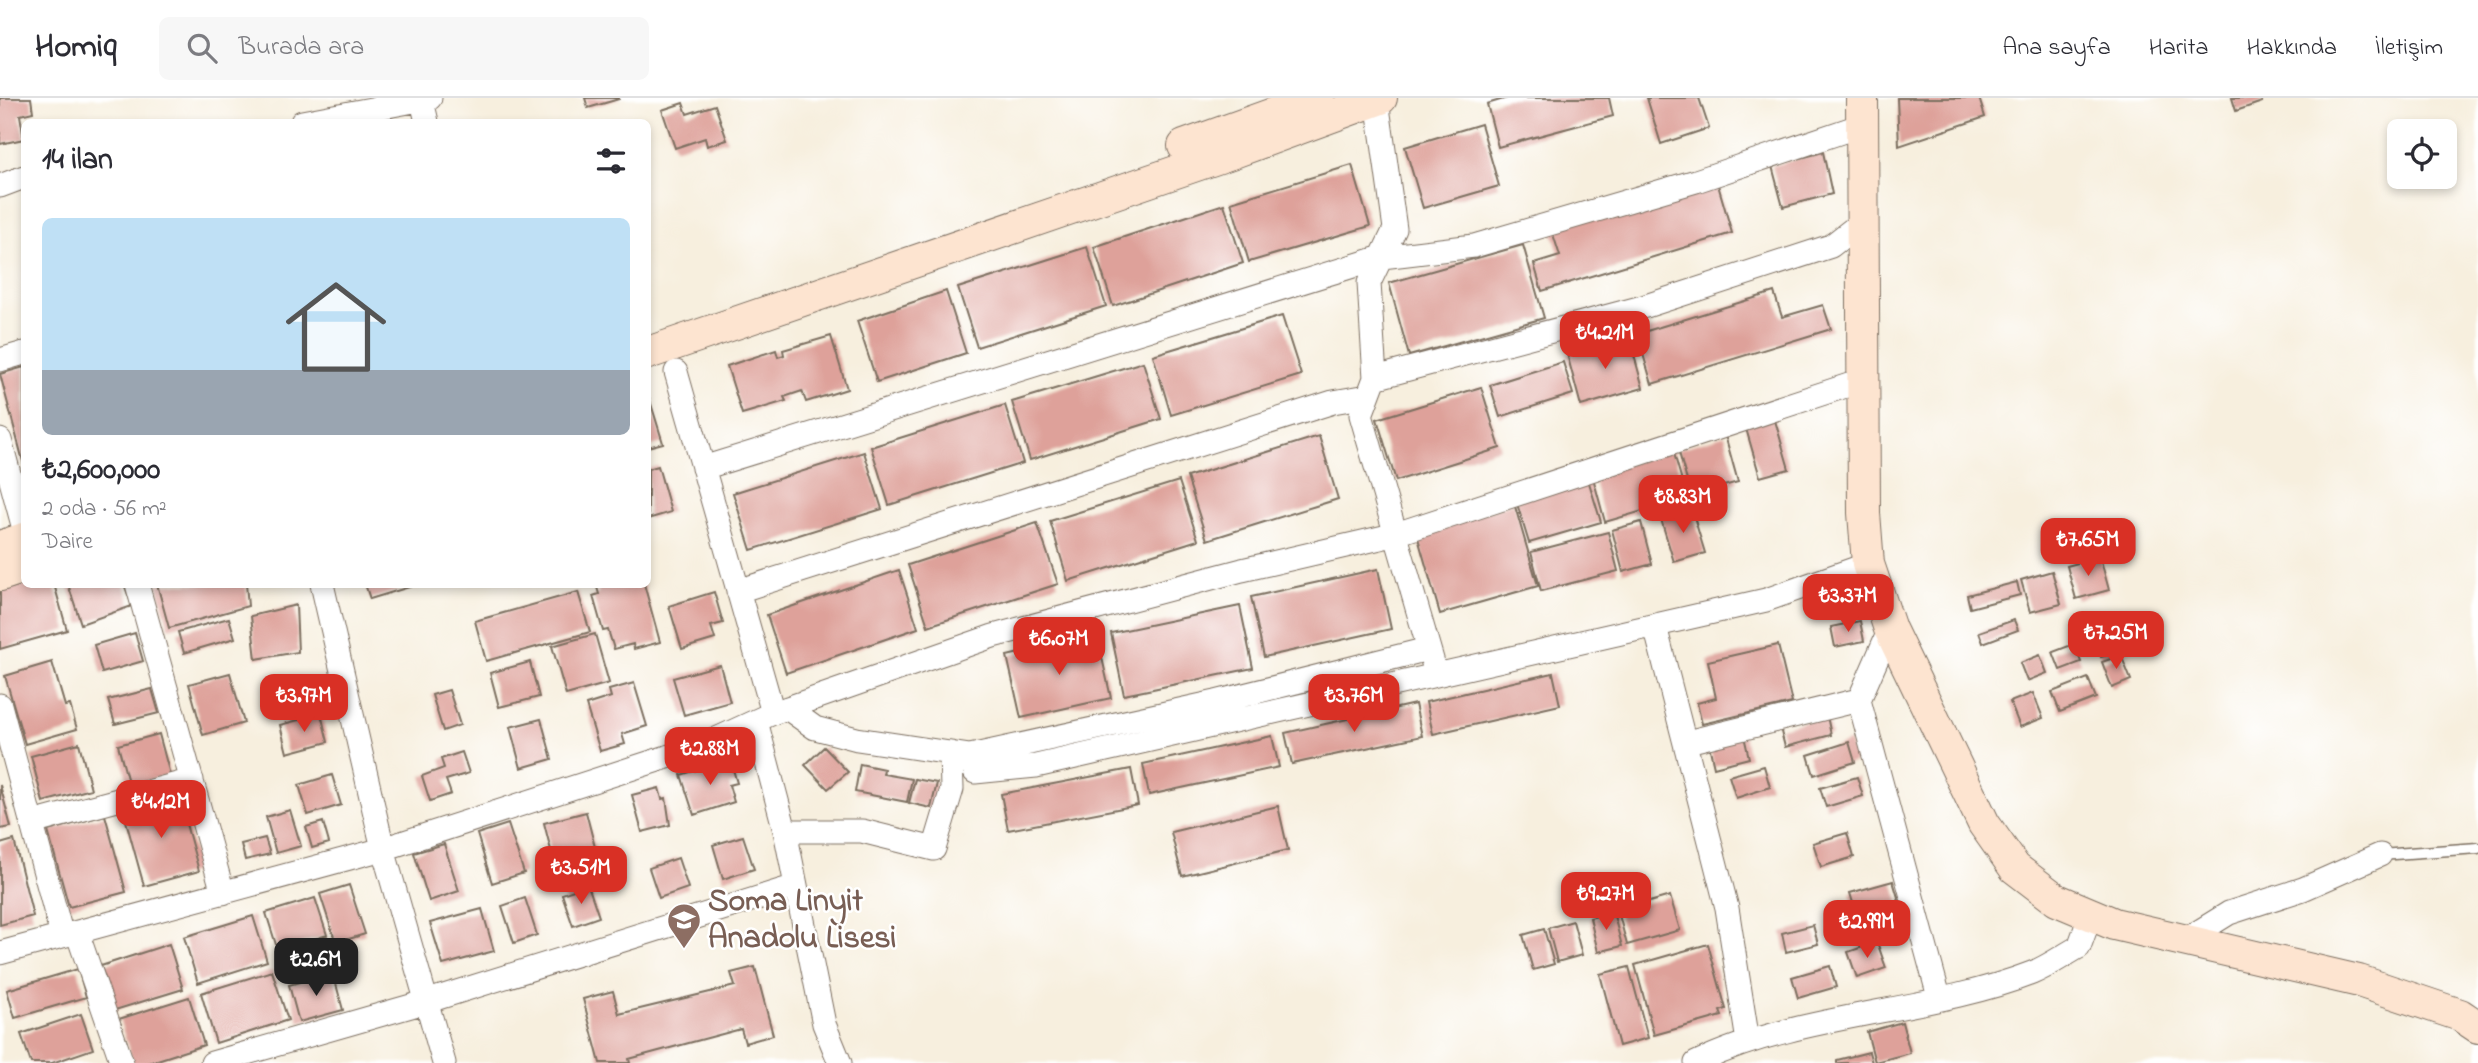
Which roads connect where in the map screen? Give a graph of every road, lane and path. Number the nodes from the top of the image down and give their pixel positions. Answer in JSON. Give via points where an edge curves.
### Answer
{"nodes":[{"id":1,"x":1318,"y":98,"type":"edge"},
{"id":2,"x":1379,"y":99,"type":"edge"},
{"id":3,"x":426,"y":107,"type":"edge"},
{"id":4,"x":1862,"y":112,"type":"edge"},
{"id":5,"x":327,"y":119,"type":"edge"},
{"id":6,"x":21,"y":178,"type":"edge"},
{"id":7,"x":0,"y":186,"type":"edge"},
{"id":8,"x":1863,"y":221,"type":"junction"},
{"id":9,"x":1382,"y":257,"type":"junction"},
{"id":10,"x":651,"y":329,"type":"edge"},
{"id":11,"x":651,"y":352,"type":"edge"},
{"id":12,"x":21,"y":353,"type":"edge"},
{"id":13,"x":0,"y":360,"type":"edge"},
{"id":14,"x":676,"y":372,"type":"dead end"},
{"id":15,"x":1864,"y":380,"type":"junction"},
{"id":16,"x":1372,"y":387,"type":"junction"},
{"id":17,"x":0,"y":440,"type":"edge"},
{"id":18,"x":703,"y":468,"type":"junction"},
{"id":19,"x":21,"y":518,"type":"edge"},
{"id":20,"x":1393,"y":535,"type":"junction"},
{"id":21,"x":21,"y":540,"type":"edge"},
{"id":22,"x":0,"y":547,"type":"edge"},
{"id":23,"x":1868,"y":564,"type":"junction"},
{"id":24,"x":21,"y":568,"type":"edge"},
{"id":25,"x":0,"y":575,"type":"edge"},
{"id":26,"x":138,"y":588,"type":"edge"},
{"id":27,"x":323,"y":588,"type":"edge"},
{"id":28,"x":738,"y":591,"type":"junction"},
{"id":29,"x":1655,"y":626,"type":"junction"},
{"id":30,"x":1890,"y":629,"type":"junction"},
{"id":31,"x":1428,"y":649,"type":"junction"},
{"id":32,"x":1437,"y":676,"type":"junction"},
{"id":33,"x":1858,"y":700,"type":"junction"},
{"id":34,"x":0,"y":705,"type":"edge"},
{"id":35,"x":772,"y":714,"type":"junction"},
{"id":36,"x":1687,"y":742,"type":"junction"},
{"id":37,"x":960,"y":755,"type":"junction"},
{"id":38,"x":192,"y":780,"type":"junction"},
{"id":39,"x":32,"y":823,"type":"junction"},
{"id":40,"x":785,"y":831,"type":"junction"},
{"id":41,"x":2478,"y":848,"type":"edge"},
{"id":42,"x":383,"y":849,"type":"junction"},
{"id":43,"x":2380,"y":855,"type":"joint"},
{"id":44,"x":796,"y":886,"type":"junction"},
{"id":45,"x":223,"y":893,"type":"junction"},
{"id":46,"x":2091,"y":914,"type":"junction"},
{"id":47,"x":69,"y":934,"type":"junction"},
{"id":48,"x":2187,"y":939,"type":"junction"},
{"id":49,"x":0,"y":953,"type":"edge"},
{"id":50,"x":1940,"y":997,"type":"junction"},
{"id":51,"x":425,"y":1002,"type":"junction"},
{"id":52,"x":2478,"y":1027,"type":"edge"},
{"id":53,"x":1748,"y":1042,"type":"junction"},
{"id":54,"x":122,"y":1063,"type":"edge"},
{"id":55,"x":212,"y":1063,"type":"edge"},
{"id":56,"x":444,"y":1063,"type":"edge"},
{"id":57,"x":838,"y":1063,"type":"edge"},
{"id":58,"x":1696,"y":1063,"type":"edge"}],
"edges":[{"from":1,"to":10,"type":"main road"},
{"from":2,"to":9,"type":"street","via":[[1395,229]]},
{"from":2,"to":11,"type":"main road"},
{"from":3,"to":5,"type":"street"},
{"from":4,"to":8,"type":"main road"},
{"from":4,"to":9,"type":"street","via":[[1696,181],[1474,246]]},
{"from":6,"to":7,"type":"street"},
{"from":8,"to":15,"type":"main road"},
{"from":8,"to":16,"type":"street","via":[[1832,246]]},
{"from":9,"to":16,"type":"street","via":[[1369,283]]},
{"from":9,"to":18,"type":"street"},
{"from":12,"to":13,"type":"street"},
{"from":14,"to":18,"type":"street"},
{"from":15,"to":20,"type":"street"},
{"from":15,"to":23,"type":"main road"},
{"from":16,"to":20,"type":"street","via":[[1361,415]]},
{"from":16,"to":28,"type":"street"},
{"from":17,"to":19,"type":"street"},
{"from":18,"to":28,"type":"street"},
{"from":20,"to":31,"type":"street"},
{"from":20,"to":35,"type":"street","via":[[993,636]]},
{"from":21,"to":22,"type":"main road"},
{"from":23,"to":29,"type":"street","via":[[1766,600]]},
{"from":23,"to":30,"type":"main road"},
{"from":24,"to":25,"type":"main road"},
{"from":26,"to":38,"type":"street"},
{"from":27,"to":42,"type":"street"},
{"from":28,"to":35,"type":"street"},
{"from":29,"to":32,"type":"street"},
{"from":29,"to":36,"type":"street"},
{"from":30,"to":33,"type":"street"},
{"from":30,"to":46,"type":"main road","via":[[1984,824],[2015,868],[2057,900]]},
{"from":31,"to":32,"type":"street"},
{"from":31,"to":37,"type":"street","via":[[1216,702]]},
{"from":32,"to":37,"type":"street","via":[[1037,766],[975,772]]},
{"from":33,"to":36,"type":"street"},
{"from":33,"to":50,"type":"street"},
{"from":34,"to":39,"type":"street"},
{"from":35,"to":37,"type":"street","via":[[857,739]]},
{"from":35,"to":40,"type":"street"},
{"from":35,"to":42,"type":"street","via":[[701,746]]},
{"from":36,"to":53,"type":"street","via":[[1727,908]]},
{"from":37,"to":40,"type":"street","via":[[934,849],[862,831]]},
{"from":38,"to":39,"type":"street"},
{"from":38,"to":45,"type":"street"},
{"from":39,"to":47,"type":"street"},
{"from":40,"to":44,"type":"street"},
{"from":41,"to":43,"type":"lane"},
{"from":42,"to":45,"type":"street"},
{"from":42,"to":51,"type":"street"},
{"from":43,"to":48,"type":"street","via":[[2303,889],[2230,913]]},
{"from":44,"to":51,"type":"street"},
{"from":44,"to":57,"type":"street","via":[[824,1024]]},
{"from":45,"to":47,"type":"street"},
{"from":46,"to":48,"type":"main road"},
{"from":46,"to":50,"type":"street","via":[[2079,947],[2034,972]]},
{"from":47,"to":49,"type":"street"},
{"from":47,"to":54,"type":"street"},
{"from":48,"to":52,"type":"main road","via":[[2359,981],[2460,1015]]},
{"from":50,"to":53,"type":"street"},
{"from":51,"to":55,"type":"street"},
{"from":51,"to":56,"type":"street"},
{"from":53,"to":58,"type":"street"}]}
